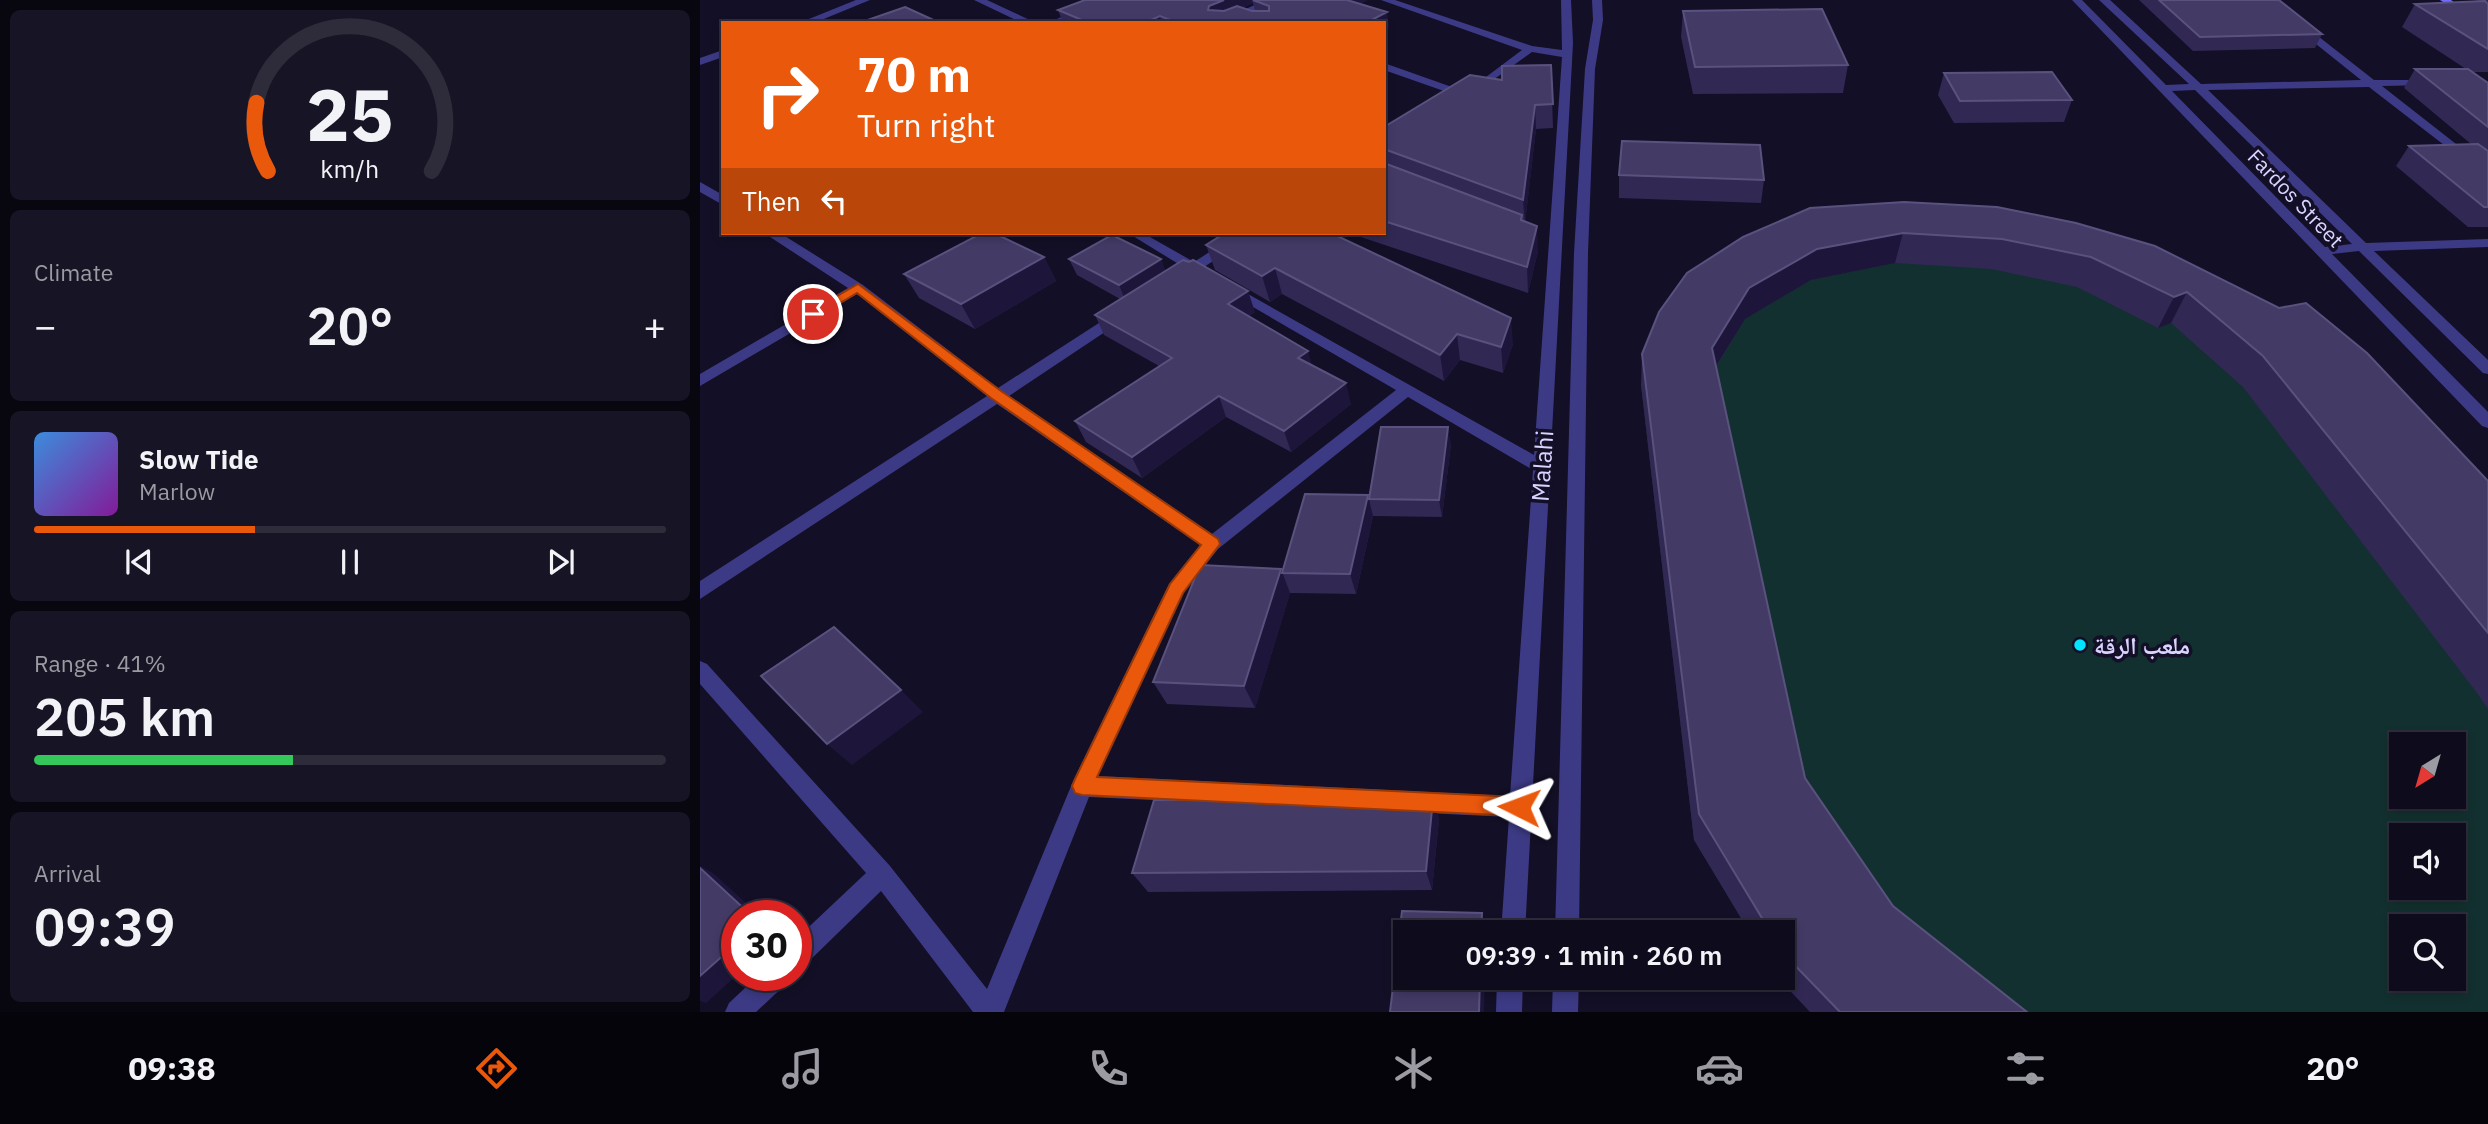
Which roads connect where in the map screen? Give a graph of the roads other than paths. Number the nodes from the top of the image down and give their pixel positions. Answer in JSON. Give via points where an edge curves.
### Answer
{"nodes":[{"id":1,"x":824,"y":0,"type":"edge"},
{"id":2,"x":865,"y":0,"type":"edge"},
{"id":3,"x":979,"y":0,"type":"edge"},
{"id":4,"x":1111,"y":0,"type":"edge"},
{"id":5,"x":1274,"y":0,"type":"edge"},
{"id":6,"x":1386,"y":0,"type":"edge"},
{"id":7,"x":1566,"y":0,"type":"edge"},
{"id":8,"x":1597,"y":0,"type":"edge"},
{"id":9,"x":2077,"y":0,"type":"edge"},
{"id":10,"x":2104,"y":0,"type":"edge"},
{"id":11,"x":2266,"y":0,"type":"edge"},
{"id":12,"x":2445,"y":0,"type":"edge"},
{"id":13,"x":845,"y":7,"type":"junction"},
{"id":14,"x":1241,"y":14,"type":"junction"},
{"id":15,"x":1254,"y":18,"type":"edge"},
{"id":16,"x":809,"y":21,"type":"edge"},
{"id":17,"x":1026,"y":21,"type":"edge"},
{"id":18,"x":1057,"y":21,"type":"edge"},
{"id":19,"x":1224,"y":21,"type":"edge"},
{"id":20,"x":2488,"y":30,"type":"edge"},
{"id":21,"x":1530,"y":49,"type":"junction"},
{"id":22,"x":721,"y":54,"type":"edge"},
{"id":23,"x":1566,"y":54,"type":"junction"},
{"id":24,"x":700,"y":62,"type":"edge"},
{"id":25,"x":1386,"y":67,"type":"edge"},
{"id":26,"x":2435,"y":82,"type":"edge"},
{"id":27,"x":2368,"y":83,"type":"junction"},
{"id":28,"x":2198,"y":87,"type":"junction"},
{"id":29,"x":2162,"y":88,"type":"junction"},
{"id":30,"x":1465,"y":95,"type":"junction"},
{"id":31,"x":1454,"y":102,"type":"edge"},
{"id":32,"x":2488,"y":175,"type":"edge"},
{"id":33,"x":700,"y":186,"type":"edge"},
{"id":34,"x":721,"y":200,"type":"edge"},
{"id":35,"x":774,"y":235,"type":"edge"},
{"id":36,"x":1137,"y":235,"type":"edge"},
{"id":37,"x":1245,"y":235,"type":"edge"},
{"id":38,"x":2488,"y":243,"type":"edge"},
{"id":39,"x":2362,"y":247,"type":"junction"},
{"id":40,"x":2322,"y":251,"type":"junction"},
{"id":41,"x":1195,"y":268,"type":"junction"},
{"id":42,"x":1172,"y":282,"type":"edge"},
{"id":43,"x":858,"y":288,"type":"junction"},
{"id":44,"x":1137,"y":305,"type":"edge"},
{"id":45,"x":2488,"y":369,"type":"edge"},
{"id":46,"x":700,"y":382,"type":"edge"},
{"id":47,"x":1407,"y":390,"type":"junction"},
{"id":48,"x":996,"y":395,"type":"junction"},
{"id":49,"x":2488,"y":422,"type":"edge"},
{"id":50,"x":1542,"y":467,"type":"junction"},
{"id":51,"x":1212,"y":544,"type":"junction"},
{"id":52,"x":700,"y":591,"type":"edge"},
{"id":53,"x":700,"y":670,"type":"edge"},
{"id":54,"x":1082,"y":786,"type":"junction"},
{"id":55,"x":1519,"y":807,"type":"junction"},
{"id":56,"x":882,"y":874,"type":"junction"},
{"id":57,"x":1514,"y":920,"type":"edge"},
{"id":58,"x":1567,"y":920,"type":"edge"},
{"id":59,"x":812,"y":941,"type":"edge"},
{"id":60,"x":1509,"y":990,"type":"edge"},
{"id":61,"x":1566,"y":990,"type":"edge"},
{"id":62,"x":760,"y":991,"type":"edge"},
{"id":63,"x":738,"y":1012,"type":"edge"},
{"id":64,"x":990,"y":1012,"type":"edge"},
{"id":65,"x":1508,"y":1012,"type":"edge"},
{"id":66,"x":1565,"y":1012,"type":"edge"}],
"edges":[{"from":1,"to":13,"type":"street"},
{"from":2,"to":13,"type":"street"},
{"from":3,"to":17,"type":"street"},
{"from":4,"to":18,"type":"street"},
{"from":5,"to":14,"type":"street"},
{"from":6,"to":21,"type":"street"},
{"from":7,"to":23,"type":"street","name":"Malahi"},
{"from":8,"to":58,"type":"street","name":"Malahi","via":[[1581,253]]},
{"from":9,"to":29,"type":"street","name":"Fardos Street"},
{"from":10,"to":28,"type":"street","name":"Fardos Street"},
{"from":11,"to":27,"type":"street"},
{"from":12,"to":20,"type":"main road"},
{"from":13,"to":16,"type":"street"},
{"from":14,"to":15,"type":"street"},
{"from":14,"to":19,"type":"street"},
{"from":21,"to":23,"type":"street"},
{"from":21,"to":30,"type":"street"},
{"from":22,"to":24,"type":"street"},
{"from":23,"to":50,"type":"street","name":"Malahi","via":[[1550,239]]},
{"from":25,"to":30,"type":"street"},
{"from":26,"to":27,"type":"street"},
{"from":27,"to":28,"type":"street"},
{"from":27,"to":32,"type":"street"},
{"from":28,"to":29,"type":"street"},
{"from":28,"to":39,"type":"street","name":"Fardos Street"},
{"from":29,"to":40,"type":"street","name":"Fardos Street"},
{"from":30,"to":31,"type":"street"},
{"from":33,"to":34,"type":"street"},
{"from":35,"to":43,"type":"street"},
{"from":36,"to":41,"type":"street"},
{"from":37,"to":41,"type":"street"},
{"from":38,"to":39,"type":"street"},
{"from":39,"to":40,"type":"street"},
{"from":39,"to":45,"type":"street","name":"Fardos Street"},
{"from":40,"to":49,"type":"street","name":"Fardos Street"},
{"from":41,"to":42,"type":"street"},
{"from":41,"to":47,"type":"street"},
{"from":43,"to":46,"type":"street"},
{"from":43,"to":48,"type":"street"},
{"from":44,"to":48,"type":"street"},
{"from":47,"to":50,"type":"street"},
{"from":47,"to":51,"type":"street"},
{"from":48,"to":51,"type":"street"},
{"from":48,"to":52,"type":"street"},
{"from":50,"to":55,"type":"street","name":"Malahi"},
{"from":51,"to":54,"type":"street","via":[[1176,589]]},
{"from":53,"to":56,"type":"street"},
{"from":54,"to":55,"type":"street"},
{"from":54,"to":64,"type":"street"},
{"from":55,"to":57,"type":"street","name":"Malahi"},
{"from":56,"to":59,"type":"street"},
{"from":56,"to":64,"type":"street"},
{"from":60,"to":65,"type":"street"},
{"from":61,"to":66,"type":"street"},
{"from":62,"to":63,"type":"street"}]}
